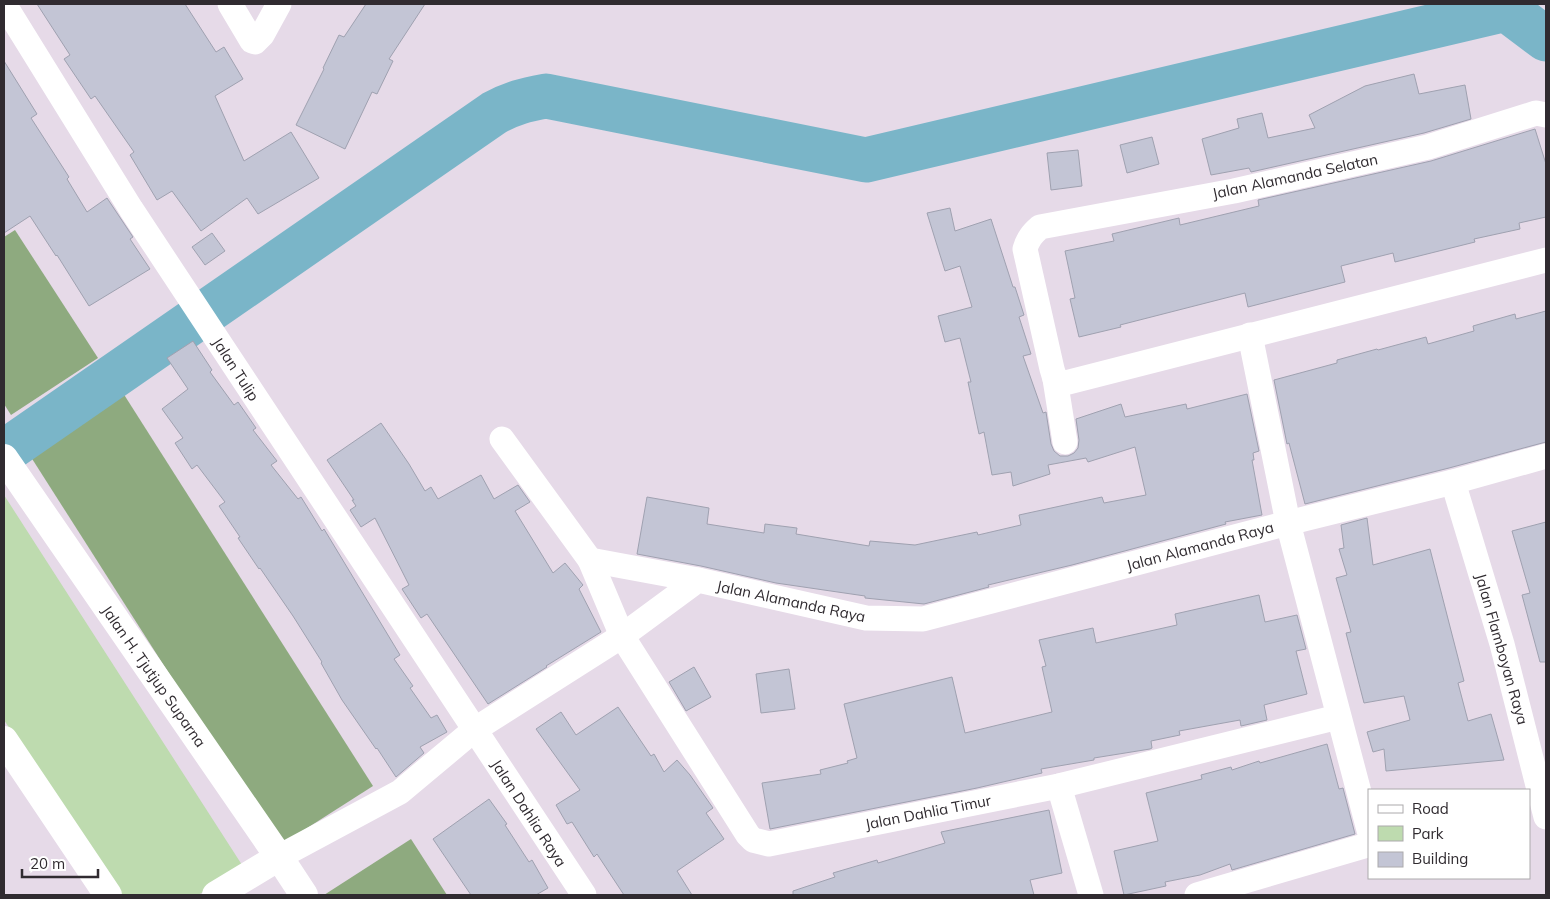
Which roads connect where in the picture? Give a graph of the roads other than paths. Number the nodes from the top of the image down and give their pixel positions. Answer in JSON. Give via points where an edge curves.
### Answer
{"nodes":[{"id":1,"x":4,"y":4,"type":"edge"},
{"id":2,"x":230,"y":4,"type":"edge"},
{"id":3,"x":279,"y":4,"type":"edge"},
{"id":4,"x":1546,"y":115,"type":"edge"},
{"id":5,"x":1546,"y":260,"type":"edge"},
{"id":6,"x":1250,"y":335,"type":"junction"},
{"id":7,"x":1055,"y":379,"type":"junction"},
{"id":8,"x":502,"y":439,"type":"dead end"},
{"id":9,"x":1065,"y":442,"type":"dead end"},
{"id":10,"x":1546,"y":456,"type":"edge"},
{"id":11,"x":4,"y":458,"type":"edge"},
{"id":12,"x":1453,"y":482,"type":"junction"},
{"id":13,"x":1288,"y":523,"type":"junction"},
{"id":14,"x":590,"y":560,"type":"junction"},
{"id":15,"x":698,"y":580,"type":"junction"},
{"id":16,"x":622,"y":636,"type":"junction"},
{"id":17,"x":1338,"y":717,"type":"junction"},
{"id":18,"x":474,"y":730,"type":"junction"},
{"id":19,"x":4,"y":740,"type":"edge"},
{"id":20,"x":1059,"y":786,"type":"junction"},
{"id":21,"x":1546,"y":817,"type":"edge"},
{"id":22,"x":1368,"y":826,"type":"edge"},
{"id":23,"x":1368,"y":843,"type":"edge"},
{"id":24,"x":279,"y":857,"type":"junction"},
{"id":25,"x":108,"y":895,"type":"edge"},
{"id":26,"x":216,"y":895,"type":"edge"},
{"id":27,"x":304,"y":895,"type":"edge"},
{"id":28,"x":584,"y":895,"type":"edge"},
{"id":29,"x":1091,"y":895,"type":"edge"},
{"id":30,"x":1197,"y":895,"type":"edge"}],
"edges":[{"from":1,"to":18,"type":"street","name":"Jalan Tulip","via":[[131,209]]},
{"from":2,"to":3,"type":"street","via":[[255,42]]},
{"from":4,"to":7,"type":"street","name":"Jalan Alamanda Selatan","via":[[1536,113],[1428,147],[1040,228],[1028,240],[1026,249]]},
{"from":5,"to":6,"type":"street"},
{"from":6,"to":7,"type":"street","via":[[1078,380],[1065,382]]},
{"from":6,"to":13,"type":"street"},
{"from":7,"to":9,"type":"street"},
{"from":8,"to":14,"type":"street","name":"Jalan Dahlia Timur"},
{"from":10,"to":12,"type":"street","name":"Jalan Alamanda Raya"},
{"from":11,"to":24,"type":"main road","name":"Jalan H. Tjutjup Suparna"},
{"from":12,"to":13,"type":"street","name":"Jalan Alamanda Raya"},
{"from":12,"to":21,"type":"street","name":"Jalan Flamboyan Raya","via":[[1502,644]]},
{"from":13,"to":15,"type":"street","name":"Jalan Alamanda Raya","via":[[923,619],[866,618]]},
{"from":13,"to":17,"type":"street"},
{"from":14,"to":15,"type":"street"},
{"from":14,"to":16,"type":"street","name":"Jalan Dahlia Timur"},
{"from":15,"to":16,"type":"street","name":"Jalan Alamanda Raya"},
{"from":16,"to":18,"type":"street","name":"Jalan Alamanda Raya"},
{"from":16,"to":20,"type":"street","name":"Jalan Dahlia Timur","via":[[753,840],[769,844]]},
{"from":17,"to":20,"type":"street","name":"Jalan Dahlia Timur"},
{"from":17,"to":22,"type":"street"},
{"from":18,"to":24,"type":"street","name":"Jalan Alamanda Raya","via":[[400,792]]},
{"from":18,"to":28,"type":"street","name":"Jalan Dahlia Raya"},
{"from":19,"to":25,"type":"main road"},
{"from":20,"to":29,"type":"street"},
{"from":23,"to":30,"type":"street"},
{"from":24,"to":26,"type":"main road"},
{"from":24,"to":27,"type":"main road","name":"Jalan H. Tjutjup Suparna"}]}
